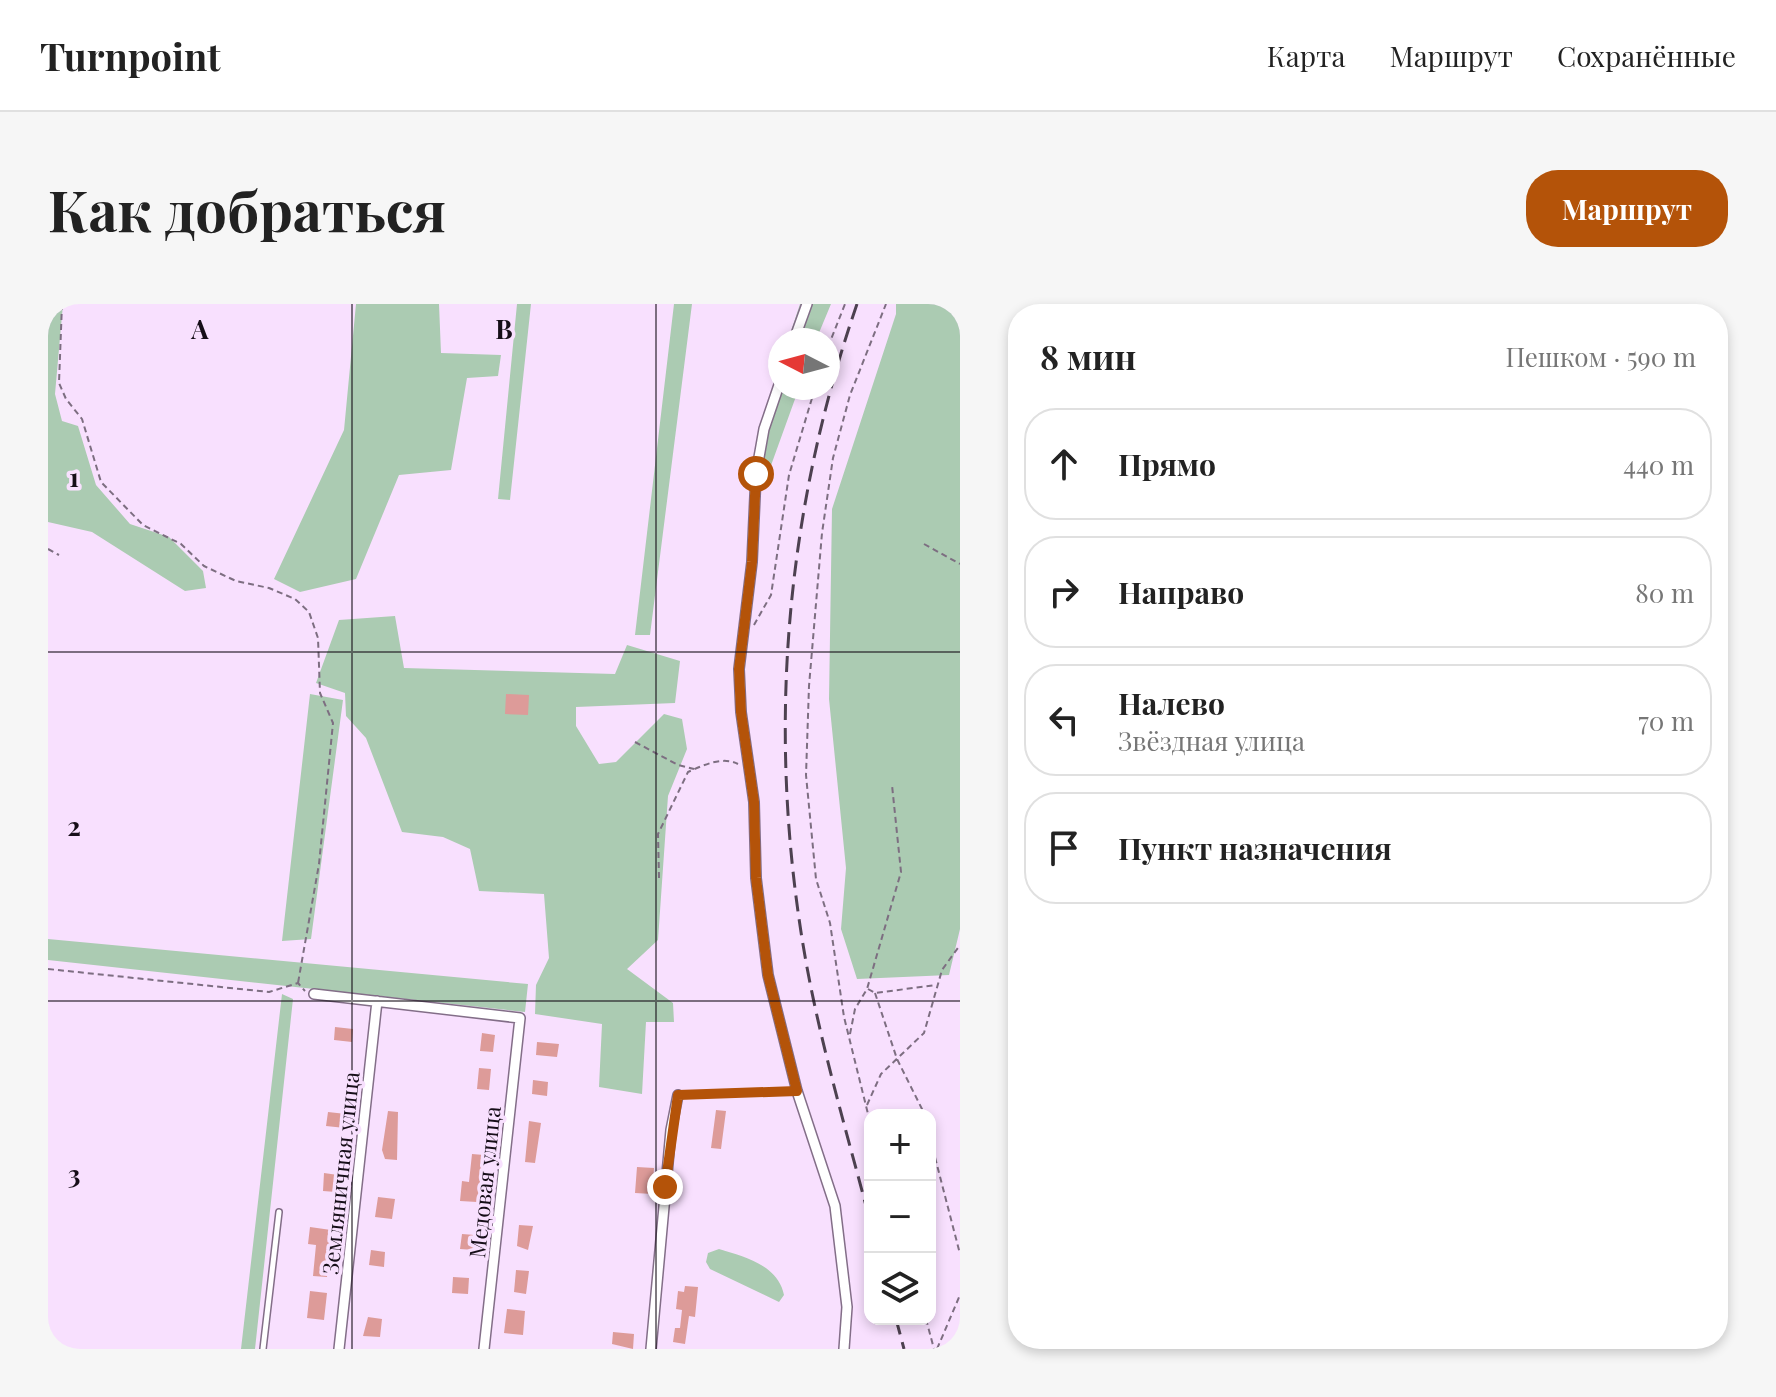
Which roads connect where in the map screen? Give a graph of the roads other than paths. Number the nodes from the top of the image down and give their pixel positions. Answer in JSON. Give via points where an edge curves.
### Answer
{"nodes":[{"id":1,"x":807,"y":304,"type":"edge"},
{"id":2,"x":798,"y":328,"type":"edge"},
{"id":3,"x":774,"y":400,"type":"edge"},
{"id":4,"x":314,"y":994,"type":"road end"},
{"id":5,"x":377,"y":1001,"type":"junction"},
{"id":6,"x":797,"y":1091,"type":"junction"},
{"id":7,"x":678,"y":1095,"type":"joint"},
{"id":8,"x":279,"y":1212,"type":"dead end"},
{"id":9,"x":263,"y":1349,"type":"edge"},
{"id":10,"x":339,"y":1349,"type":"edge"},
{"id":11,"x":484,"y":1349,"type":"edge"},
{"id":12,"x":651,"y":1349,"type":"edge"},
{"id":13,"x":844,"y":1349,"type":"edge"}],
"edges":[{"from":1,"to":2,"type":"street"},
{"from":3,"to":6,"type":"street","via":[[756,474],[739,669],[768,975]]},
{"from":4,"to":5,"type":"street"},
{"from":5,"to":10,"type":"street","name":"Земляничная улица"},
{"from":5,"to":11,"type":"street","name":"Медовая улица","via":[[520,1018]]},
{"from":6,"to":7,"type":"lane"},
{"from":6,"to":13,"type":"street","via":[[835,1206],[847,1307]]},
{"from":7,"to":12,"type":"street"},
{"from":8,"to":9,"type":"lane"}]}
